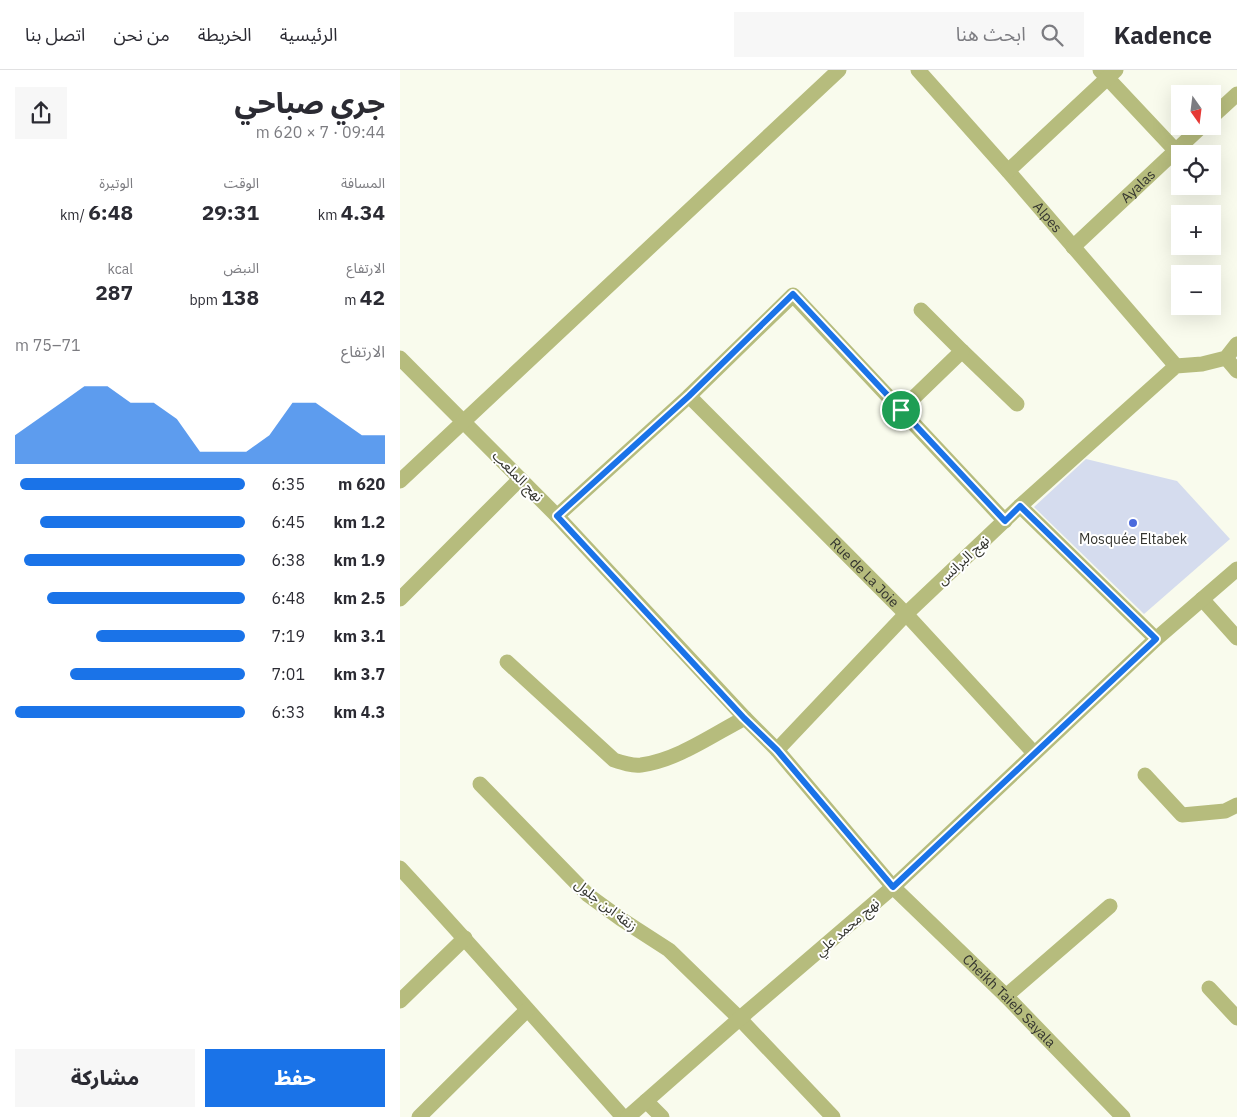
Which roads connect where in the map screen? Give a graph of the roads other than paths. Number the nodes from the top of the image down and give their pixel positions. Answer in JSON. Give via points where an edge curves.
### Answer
{"nodes":[{"id":1,"x":839,"y":70,"type":"edge"},
{"id":2,"x":918,"y":70,"type":"edge"},
{"id":3,"x":1108,"y":73,"type":"edge"},
{"id":4,"x":1237,"y":94,"type":"edge"},
{"id":5,"x":1221,"y":109,"type":"edge"},
{"id":6,"x":1193,"y":135,"type":"edge"},
{"id":7,"x":1171,"y":145,"type":"edge"},
{"id":8,"x":1182,"y":145,"type":"edge"},
{"id":9,"x":1171,"y":156,"type":"edge"},
{"id":10,"x":1008,"y":171,"type":"junction"},
{"id":11,"x":1074,"y":247,"type":"junction"},
{"id":12,"x":921,"y":310,"type":"dead end"},
{"id":13,"x":1237,"y":344,"type":"edge"},
{"id":14,"x":962,"y":351,"type":"junction"},
{"id":15,"x":400,"y":358,"type":"edge"},
{"id":16,"x":1226,"y":358,"type":"junction"},
{"id":17,"x":1176,"y":366,"type":"junction"},
{"id":18,"x":1237,"y":371,"type":"edge"},
{"id":19,"x":689,"y":396,"type":"junction"},
{"id":20,"x":1016,"y":404,"type":"dead end"},
{"id":21,"x":901,"y":410,"type":"junction"},
{"id":22,"x":463,"y":422,"type":"junction"},
{"id":23,"x":520,"y":479,"type":"junction"},
{"id":24,"x":400,"y":481,"type":"edge"},
{"id":25,"x":1020,"y":506,"type":"junction"},
{"id":26,"x":557,"y":516,"type":"junction"},
{"id":27,"x":1005,"y":521,"type":"junction"},
{"id":28,"x":1237,"y":569,"type":"edge"},
{"id":29,"x":400,"y":599,"type":"edge"},
{"id":30,"x":1202,"y":599,"type":"junction"},
{"id":31,"x":906,"y":614,"type":"junction"},
{"id":32,"x":1237,"y":638,"type":"edge"},
{"id":33,"x":1156,"y":639,"type":"junction"},
{"id":34,"x":507,"y":662,"type":"dead end"},
{"id":35,"x":744,"y":718,"type":"junction"},
{"id":36,"x":777,"y":750,"type":"junction"},
{"id":37,"x":1034,"y":753,"type":"junction"},
{"id":38,"x":1145,"y":775,"type":"dead end"},
{"id":39,"x":480,"y":784,"type":"dead end"},
{"id":40,"x":1237,"y":805,"type":"edge"},
{"id":41,"x":400,"y":868,"type":"edge"},
{"id":42,"x":893,"y":887,"type":"junction"},
{"id":43,"x":1110,"y":906,"type":"dead end"},
{"id":44,"x":465,"y":938,"type":"junction"},
{"id":45,"x":1209,"y":988,"type":"dead end"},
{"id":46,"x":1006,"y":996,"type":"junction"},
{"id":47,"x":400,"y":1001,"type":"edge"},
{"id":48,"x":527,"y":1010,"type":"junction"},
{"id":49,"x":740,"y":1018,"type":"junction"},
{"id":50,"x":1237,"y":1018,"type":"edge"},
{"id":51,"x":646,"y":1101,"type":"junction"},
{"id":52,"x":419,"y":1117,"type":"edge"},
{"id":53,"x":623,"y":1117,"type":"edge"},
{"id":54,"x":628,"y":1117,"type":"edge"},
{"id":55,"x":662,"y":1117,"type":"edge"},
{"id":56,"x":833,"y":1117,"type":"edge"},
{"id":57,"x":1123,"y":1117,"type":"edge"}],
"edges":[{"from":1,"to":22,"type":"street"},
{"from":2,"to":10,"type":"street","name":"Alpes"},
{"from":3,"to":7,"type":"street"},
{"from":3,"to":10,"type":"street"},
{"from":4,"to":5,"type":"street"},
{"from":6,"to":8,"type":"street","name":"Ayalas"},
{"from":9,"to":11,"type":"street","name":"Ayalas"},
{"from":10,"to":11,"type":"street","name":"Alpes"},
{"from":11,"to":17,"type":"street","name":"Alpes"},
{"from":12,"to":14,"type":"street"},
{"from":13,"to":16,"type":"street"},
{"from":14,"to":20,"type":"street"},
{"from":14,"to":21,"type":"street"},
{"from":15,"to":22,"type":"street","name":"نهج الملعب"},
{"from":16,"to":17,"type":"street"},
{"from":16,"to":18,"type":"street"},
{"from":17,"to":25,"type":"street","name":"نهج البرانس"},
{"from":19,"to":21,"type":"street","via":[[793,294]]},
{"from":19,"to":26,"type":"street"},
{"from":19,"to":31,"type":"street","name":"Rue de La Joie"},
{"from":21,"to":27,"type":"street"},
{"from":22,"to":23,"type":"street","name":"نهج الملعب"},
{"from":22,"to":24,"type":"street"},
{"from":23,"to":26,"type":"street","name":"نهج الملعب"},
{"from":23,"to":29,"type":"street"},
{"from":25,"to":27,"type":"street","name":"نهج البرانس"},
{"from":25,"to":33,"type":"street"},
{"from":26,"to":35,"type":"street","name":"نهج الملعب"},
{"from":27,"to":31,"type":"street","name":"نهج البرانس"},
{"from":28,"to":30,"type":"street","name":"نهج محمد علي"},
{"from":30,"to":32,"type":"street"},
{"from":30,"to":33,"type":"street","name":"نهج محمد علي"},
{"from":31,"to":36,"type":"street","name":"نهج البرانس"},
{"from":31,"to":37,"type":"street","name":"Rue de La Joie"},
{"from":33,"to":37,"type":"street","name":"نهج محمد علي"},
{"from":34,"to":35,"type":"street","via":[[614,760],[627,764],[640,765],[678,754]]},
{"from":35,"to":36,"type":"street","name":"نهج الملعب"},
{"from":36,"to":42,"type":"street","name":"نهج الملعب"},
{"from":37,"to":42,"type":"street","name":"نهج محمد علي"},
{"from":38,"to":40,"type":"street","via":[[1182,814],[1224,811]]},
{"from":39,"to":49,"type":"street","name":"زنقة ابن جلول","via":[[588,895],[669,950]]},
{"from":41,"to":44,"type":"street"},
{"from":42,"to":46,"type":"street","name":"Cheikh Taieb Sayala"},
{"from":42,"to":49,"type":"street","name":"نهج محمد علي"},
{"from":43,"to":46,"type":"street"},
{"from":44,"to":47,"type":"street"},
{"from":44,"to":48,"type":"street"},
{"from":45,"to":50,"type":"street"},
{"from":46,"to":57,"type":"street","name":"Cheikh Taieb Sayala"},
{"from":48,"to":52,"type":"street"},
{"from":48,"to":53,"type":"street"},
{"from":49,"to":51,"type":"street","name":"نهج محمد علي"},
{"from":49,"to":56,"type":"street","name":"زنقة ابن جلول"},
{"from":51,"to":54,"type":"street","name":"نهج محمد علي"},
{"from":51,"to":55,"type":"street"}]}
